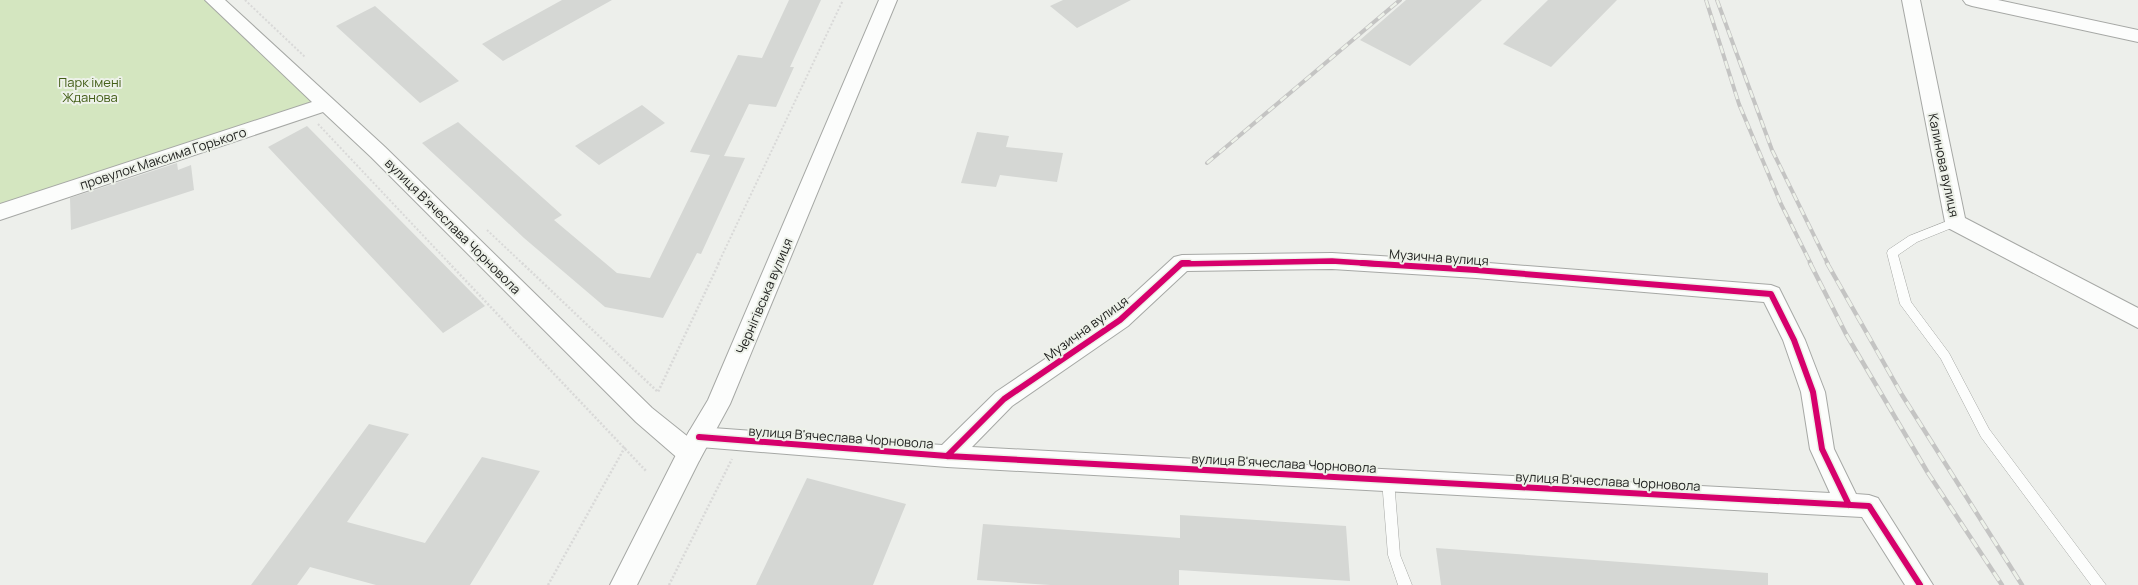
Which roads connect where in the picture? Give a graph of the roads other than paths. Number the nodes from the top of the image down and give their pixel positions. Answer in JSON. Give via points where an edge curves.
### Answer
{"nodes":[{"id":1,"x":214,"y":0,"type":"edge"},
{"id":2,"x":888,"y":0,"type":"edge"},
{"id":3,"x":1911,"y":0,"type":"edge"},
{"id":4,"x":1972,"y":0,"type":"edge"},
{"id":5,"x":2138,"y":36,"type":"edge"},
{"id":6,"x":326,"y":104,"type":"junction"},
{"id":7,"x":0,"y":212,"type":"edge"},
{"id":8,"x":1955,"y":222,"type":"junction"},
{"id":9,"x":2138,"y":319,"type":"edge"},
{"id":10,"x":694,"y":445,"type":"junction"},
{"id":11,"x":947,"y":456,"type":"junction"},
{"id":12,"x":1388,"y":480,"type":"junction"},
{"id":13,"x":1859,"y":505,"type":"junction"},
{"id":14,"x":623,"y":585,"type":"edge"},
{"id":15,"x":1405,"y":585,"type":"edge"},
{"id":16,"x":1920,"y":585,"type":"edge"},
{"id":17,"x":2099,"y":585,"type":"edge"}],
"edges":[{"from":1,"to":6,"type":"street","name":"вулиця В'ячеслава Чорновола"},
{"from":2,"to":10,"type":"street","name":"Чернігівська вулиця","via":[[718,404]]},
{"from":3,"to":8,"type":"street","name":"Калинова вулиця"},
{"from":4,"to":5,"type":"street"},
{"from":6,"to":7,"type":"street","name":"провулок Максима Горького"},
{"from":6,"to":10,"type":"street","name":"вулиця В'ячеслава Чорновола","via":[[378,152],[644,415]]},
{"from":8,"to":9,"type":"street","name":"Калинова вулиця"},
{"from":8,"to":17,"type":"lane","via":[[1914,239],[1892,253],[1906,304],[1945,356],[1985,433]]},
{"from":10,"to":11,"type":"street","name":"вулиця В'ячеслава Чорновола","via":[[741,440]]},
{"from":10,"to":14,"type":"street","name":"Чернігівська вулиця"},
{"from":11,"to":12,"type":"street","name":"вулиця В'ячеслава Чорновола"},
{"from":11,"to":13,"type":"street","name":"Музична вулиця","via":[[1004,399],[1120,320],[1182,263],[1332,261],[1771,294],[1794,340],[1813,392],[1822,449]]},
{"from":12,"to":13,"type":"street","name":"вулиця В'ячеслава Чорновола"},
{"from":12,"to":15,"type":"lane","via":[[1394,555]]},
{"from":13,"to":16,"type":"street"}]}
